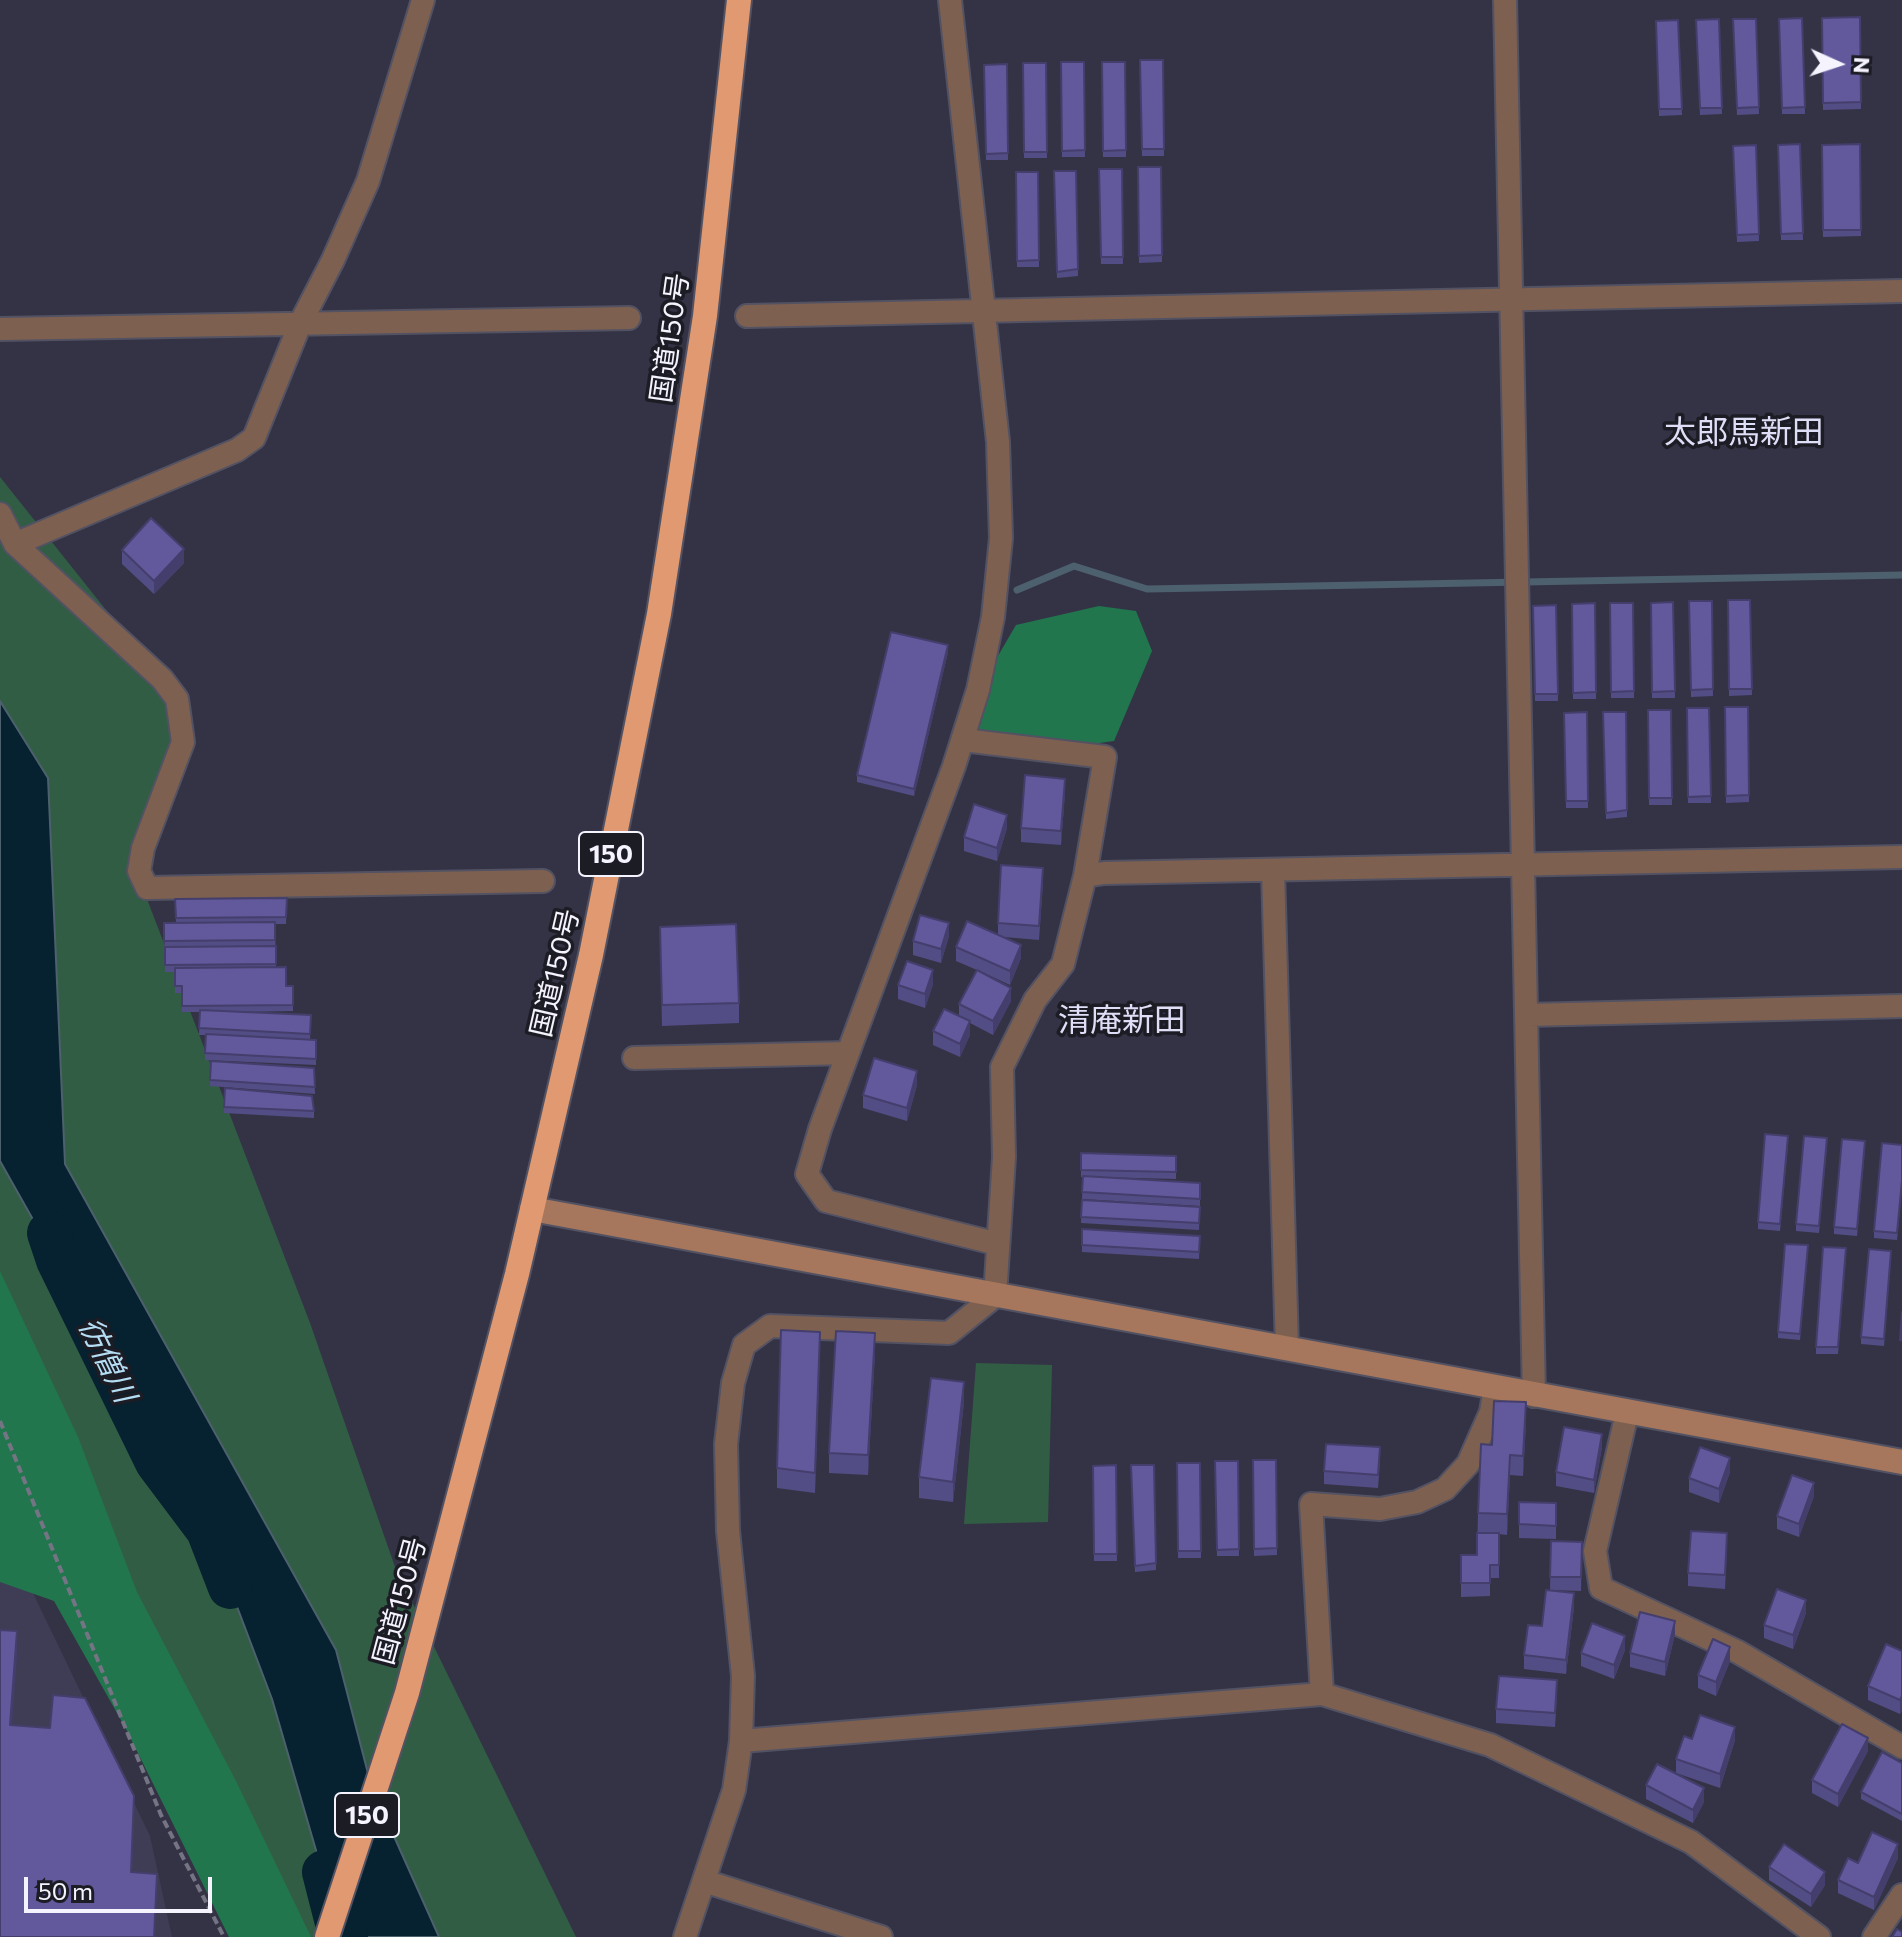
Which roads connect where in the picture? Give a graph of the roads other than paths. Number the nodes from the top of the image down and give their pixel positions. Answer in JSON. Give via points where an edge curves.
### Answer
{"nodes":[{"id":1,"x":423,"y":0,"type":"edge"},
{"id":2,"x":739,"y":0,"type":"edge"},
{"id":3,"x":950,"y":0,"type":"edge"},
{"id":4,"x":1505,"y":0,"type":"edge"},
{"id":5,"x":1902,"y":291,"type":"edge"},
{"id":6,"x":1512,"y":299,"type":"junction"},
{"id":7,"x":985,"y":312,"type":"junction"},
{"id":8,"x":747,"y":316,"type":"dead end"},
{"id":9,"x":629,"y":318,"type":"dead end"},
{"id":10,"x":300,"y":324,"type":"junction"},
{"id":11,"x":0,"y":329,"type":"edge"},
{"id":12,"x":0,"y":514,"type":"edge"},
{"id":13,"x":15,"y":544,"type":"junction"},
{"id":14,"x":963,"y":740,"type":"junction"},
{"id":15,"x":1902,"y":857,"type":"edge"},
{"id":16,"x":1526,"y":867,"type":"junction"},
{"id":17,"x":1273,"y":871,"type":"junction"},
{"id":18,"x":1085,"y":876,"type":"junction"},
{"id":19,"x":543,"y":881,"type":"dead end"},
{"id":20,"x":1902,"y":1006,"type":"edge"},
{"id":21,"x":1527,"y":1015,"type":"junction"},
{"id":22,"x":848,"y":1053,"type":"junction"},
{"id":23,"x":634,"y":1058,"type":"dead end"},
{"id":24,"x":532,"y":1209,"type":"junction"},
{"id":25,"x":998,"y":1244,"type":"junction"},
{"id":26,"x":995,"y":1296,"type":"junction"},
{"id":27,"x":1287,"y":1348,"type":"junction"},
{"id":28,"x":1495,"y":1387,"type":"junction"},
{"id":29,"x":1534,"y":1396,"type":"junction"},
{"id":30,"x":1627,"y":1413,"type":"junction"},
{"id":31,"x":1902,"y":1462,"type":"edge"},
{"id":32,"x":1322,"y":1694,"type":"junction"},
{"id":33,"x":741,"y":1741,"type":"junction"},
{"id":34,"x":1902,"y":1747,"type":"edge"},
{"id":35,"x":704,"y":1881,"type":"junction"},
{"id":36,"x":1902,"y":1895,"type":"edge"},
{"id":37,"x":327,"y":1937,"type":"edge"},
{"id":38,"x":685,"y":1937,"type":"edge"},
{"id":39,"x":881,"y":1937,"type":"edge"},
{"id":40,"x":1819,"y":1937,"type":"edge"},
{"id":41,"x":1874,"y":1937,"type":"edge"}],
"edges":[{"from":1,"to":10,"type":"street","via":[[368,181]]},
{"from":2,"to":24,"type":"highway","name":"国道150号","number":"150","via":[[705,316],[659,614],[591,955]]},
{"from":3,"to":7,"type":"street"},
{"from":4,"to":6,"type":"street"},
{"from":5,"to":6,"type":"street"},
{"from":6,"to":7,"type":"street"},
{"from":6,"to":16,"type":"street"},
{"from":7,"to":8,"type":"street"},
{"from":7,"to":14,"type":"street","via":[[1001,538],[993,617]]},
{"from":9,"to":10,"type":"street"},
{"from":10,"to":11,"type":"street"},
{"from":10,"to":13,"type":"street","via":[[254,438],[237,450]]},
{"from":12,"to":13,"type":"street"},
{"from":13,"to":19,"type":"street","via":[[162,679],[177,699],[183,742],[143,848],[139,871],[147,888]]},
{"from":14,"to":18,"type":"street","via":[[1105,757]]},
{"from":14,"to":22,"type":"street"},
{"from":15,"to":16,"type":"street"},
{"from":16,"to":17,"type":"street"},
{"from":16,"to":21,"type":"street"},
{"from":17,"to":18,"type":"street"},
{"from":17,"to":27,"type":"street"},
{"from":18,"to":25,"type":"street","via":[[1063,964],[1035,1000],[1002,1067],[1004,1157]]},
{"from":20,"to":21,"type":"street"},
{"from":21,"to":29,"type":"street"},
{"from":22,"to":23,"type":"street"},
{"from":22,"to":25,"type":"street","via":[[807,1174],[826,1201]]},
{"from":24,"to":26,"type":"street"},
{"from":24,"to":37,"type":"highway","name":"国道150号","number":"150","via":[[407,1693]]},
{"from":25,"to":26,"type":"street"},
{"from":26,"to":27,"type":"street"},
{"from":26,"to":33,"type":"street","via":[[949,1333],[770,1326],[744,1345],[733,1383],[726,1444],[728,1531],[743,1676]]},
{"from":27,"to":28,"type":"street"},
{"from":28,"to":29,"type":"street"},
{"from":28,"to":32,"type":"street","via":[[1491,1412],[1468,1464],[1445,1489],[1417,1502],[1380,1509],[1311,1504]]},
{"from":29,"to":30,"type":"street"},
{"from":30,"to":31,"type":"street"},
{"from":30,"to":34,"type":"street","via":[[1595,1551],[1601,1588],[1738,1652]]},
{"from":32,"to":33,"type":"street"},
{"from":32,"to":40,"type":"street","via":[[1490,1745],[1691,1842]]},
{"from":33,"to":35,"type":"street","via":[[734,1790]]},
{"from":35,"to":38,"type":"street"},
{"from":35,"to":39,"type":"street"},
{"from":36,"to":41,"type":"street"}]}
